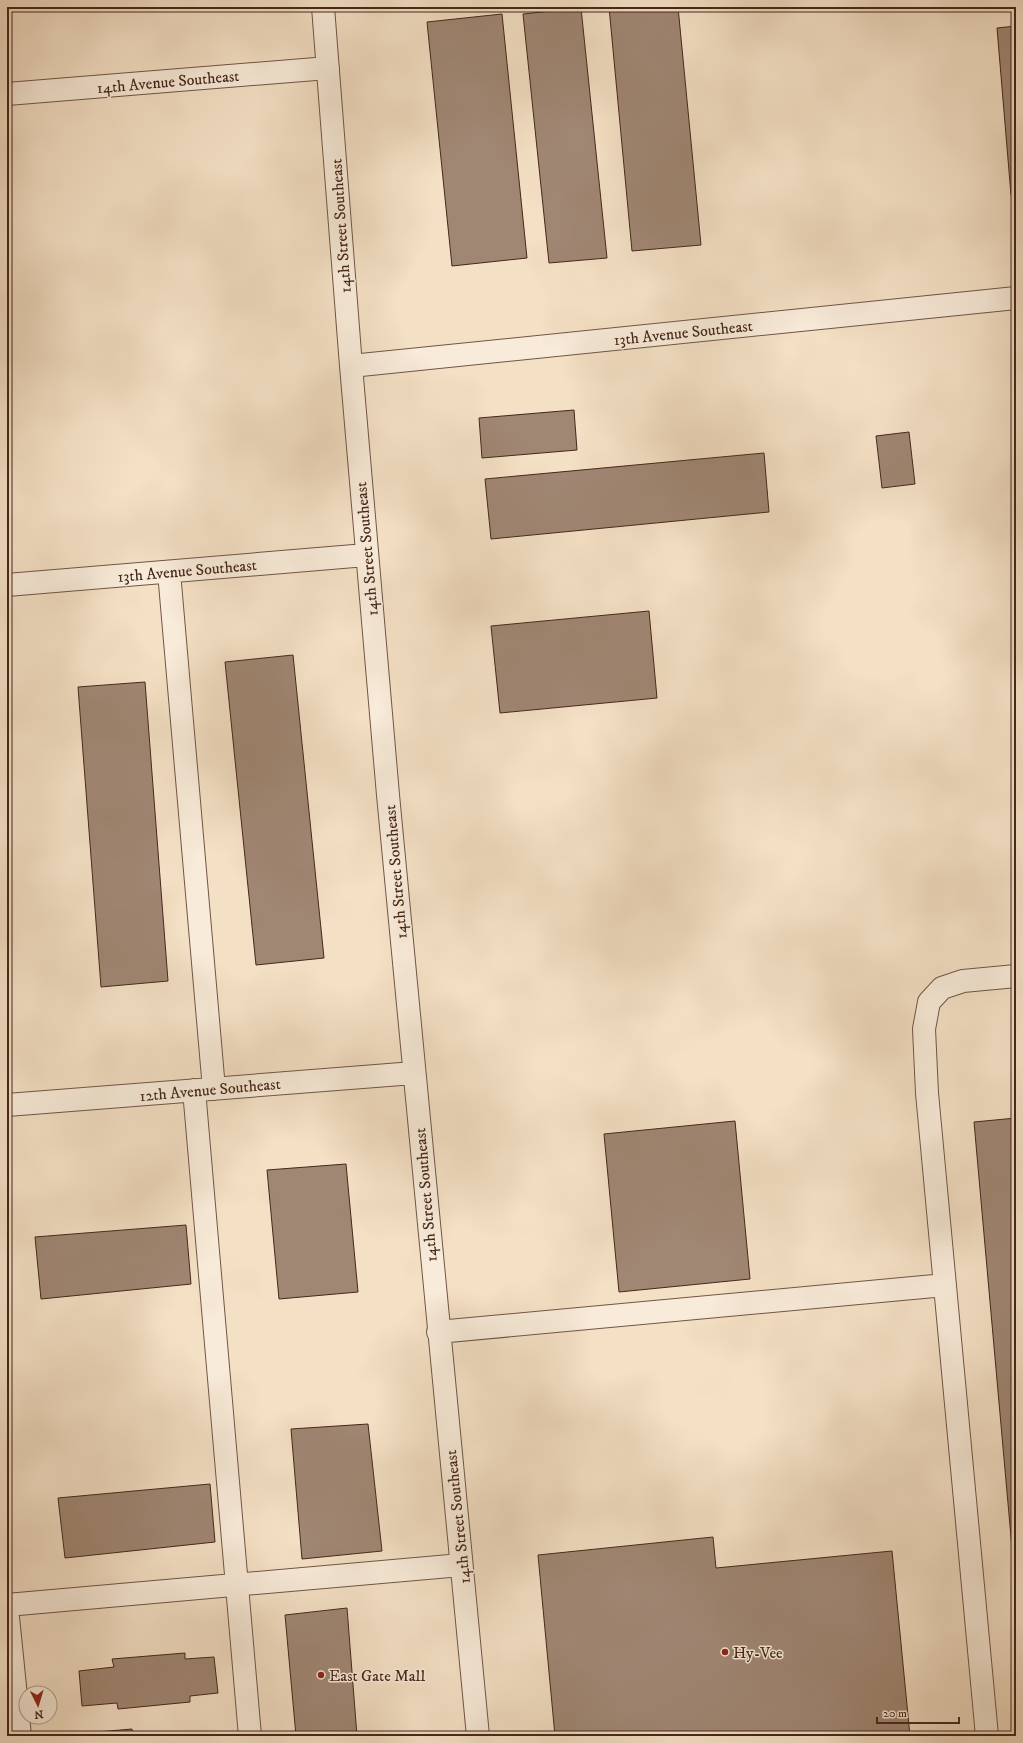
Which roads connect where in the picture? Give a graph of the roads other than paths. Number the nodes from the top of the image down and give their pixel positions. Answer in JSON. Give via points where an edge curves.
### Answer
{"nodes":[{"id":1,"x":323,"y":7,"type":"edge"},
{"id":2,"x":328,"y":68,"type":"junction"},
{"id":3,"x":7,"y":94,"type":"edge"},
{"id":4,"x":1016,"y":298,"type":"edge"},
{"id":5,"x":351,"y":366,"type":"junction"},
{"id":6,"x":366,"y":555,"type":"junction"},
{"id":7,"x":169,"y":572,"type":"junction"},
{"id":8,"x":7,"y":585,"type":"edge"},
{"id":9,"x":1016,"y":976,"type":"edge"},
{"id":10,"x":414,"y":1073,"type":"junction"},
{"id":11,"x":204,"y":1090,"type":"junction"},
{"id":12,"x":7,"y":1105,"type":"edge"},
{"id":13,"x":945,"y":1285,"type":"junction"},
{"id":14,"x":438,"y":1332,"type":"junction"},
{"id":15,"x":461,"y":1565,"type":"junction"},
{"id":16,"x":236,"y":1585,"type":"junction"},
{"id":17,"x":7,"y":1606,"type":"edge"},
{"id":18,"x":20,"y":1736,"type":"edge"},
{"id":19,"x":250,"y":1736,"type":"edge"},
{"id":20,"x":478,"y":1736,"type":"edge"},
{"id":21,"x":987,"y":1736,"type":"edge"}],
"edges":[{"from":1,"to":2,"type":"street","name":"14th Street Southeast"},
{"from":2,"to":3,"type":"street","name":"14th Avenue Southeast"},
{"from":2,"to":5,"type":"street","name":"14th Street Southeast"},
{"from":4,"to":5,"type":"street","name":"13th Avenue Southeast"},
{"from":5,"to":6,"type":"street","name":"14th Street Southeast"},
{"from":6,"to":7,"type":"street","name":"13th Avenue Southeast"},
{"from":6,"to":10,"type":"street","name":"14th Street Southeast"},
{"from":7,"to":8,"type":"street","name":"13th Avenue Southeast"},
{"from":7,"to":11,"type":"street"},
{"from":9,"to":13,"type":"street","via":[[963,981],[942,988],[929,1002],[924,1029],[927,1093]]},
{"from":10,"to":11,"type":"street","name":"12th Avenue Southeast"},
{"from":10,"to":14,"type":"street","name":"14th Street Southeast"},
{"from":11,"to":12,"type":"street","name":"12th Avenue Southeast"},
{"from":11,"to":16,"type":"street"},
{"from":13,"to":14,"type":"street"},
{"from":13,"to":21,"type":"street"},
{"from":14,"to":15,"type":"street","name":"14th Street Southeast"},
{"from":15,"to":16,"type":"street"},
{"from":15,"to":20,"type":"street","name":"14th Street Southeast"},
{"from":16,"to":17,"type":"street"},
{"from":16,"to":19,"type":"street"},
{"from":17,"to":18,"type":"street"}]}
